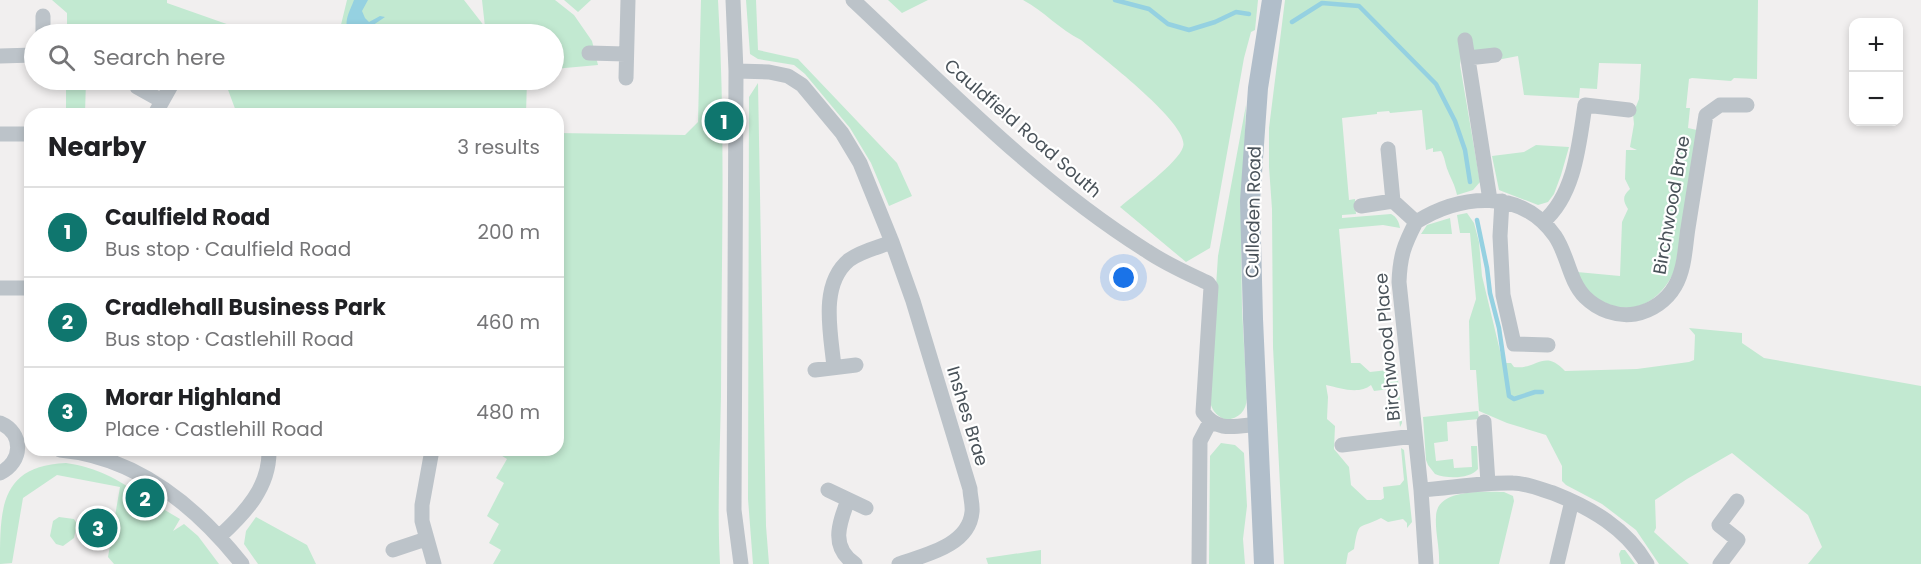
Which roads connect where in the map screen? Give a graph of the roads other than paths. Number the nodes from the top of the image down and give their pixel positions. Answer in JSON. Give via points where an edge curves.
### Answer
{"nodes":[{"id":1,"x":628,"y":0,"type":"edge"},
{"id":2,"x":733,"y":0,"type":"edge"},
{"id":3,"x":853,"y":0,"type":"edge"},
{"id":4,"x":1272,"y":0,"type":"edge"},
{"id":5,"x":43,"y":16,"type":"dead end"},
{"id":6,"x":43,"y":24,"type":"edge"},
{"id":7,"x":1465,"y":40,"type":"dead end"},
{"id":8,"x":589,"y":53,"type":"dead end"},
{"id":9,"x":625,"y":54,"type":"junction"},
{"id":10,"x":24,"y":55,"type":"edge"},
{"id":11,"x":1495,"y":55,"type":"dead end"},
{"id":12,"x":0,"y":56,"type":"edge"},
{"id":13,"x":1468,"y":58,"type":"junction"},
{"id":14,"x":736,"y":71,"type":"junction"},
{"id":15,"x":626,"y":78,"type":"dead end"},
{"id":16,"x":140,"y":90,"type":"edge"},
{"id":17,"x":168,"y":90,"type":"edge"},
{"id":18,"x":1747,"y":105,"type":"dead end"},
{"id":19,"x":159,"y":107,"type":"edge"},
{"id":20,"x":1629,"y":110,"type":"dead end"},
{"id":21,"x":0,"y":134,"type":"edge"},
{"id":22,"x":24,"y":134,"type":"edge"},
{"id":23,"x":1388,"y":149,"type":"dead end"},
{"id":24,"x":1496,"y":200,"type":"junction"},
{"id":25,"x":1393,"y":201,"type":"junction"},
{"id":26,"x":1361,"y":206,"type":"dead end"},
{"id":27,"x":1416,"y":222,"type":"junction"},
{"id":28,"x":1543,"y":222,"type":"junction"},
{"id":29,"x":892,"y":242,"type":"junction"},
{"id":30,"x":0,"y":288,"type":"edge"},
{"id":31,"x":24,"y":288,"type":"edge"},
{"id":32,"x":1548,"y":345,"type":"dead end"},
{"id":33,"x":856,"y":365,"type":"dead end"},
{"id":34,"x":834,"y":368,"type":"junction"},
{"id":35,"x":815,"y":370,"type":"dead end"},
{"id":36,"x":1210,"y":422,"type":"junction"},
{"id":37,"x":1485,"y":422,"type":"dead end"},
{"id":38,"x":0,"y":423,"type":"edge"},
{"id":39,"x":1258,"y":424,"type":"junction"},
{"id":40,"x":1414,"y":436,"type":"junction"},
{"id":41,"x":1342,"y":445,"type":"dead end"},
{"id":42,"x":24,"y":449,"type":"edge"},
{"id":43,"x":88,"y":456,"type":"edge"},
{"id":44,"x":268,"y":456,"type":"edge"},
{"id":45,"x":431,"y":456,"type":"edge"},
{"id":46,"x":0,"y":472,"type":"edge"},
{"id":47,"x":1488,"y":483,"type":"junction"},
{"id":48,"x":828,"y":490,"type":"dead end"},
{"id":49,"x":1421,"y":490,"type":"junction"},
{"id":50,"x":848,"y":500,"type":"junction"},
{"id":51,"x":1572,"y":501,"type":"junction"},
{"id":52,"x":1737,"y":501,"type":"dead end"},
{"id":53,"x":866,"y":508,"type":"dead end"},
{"id":54,"x":220,"y":536,"type":"junction"},
{"id":55,"x":426,"y":539,"type":"junction"},
{"id":56,"x":393,"y":550,"type":"dead end"},
{"id":57,"x":242,"y":564,"type":"edge"},
{"id":58,"x":434,"y":564,"type":"edge"},
{"id":59,"x":741,"y":564,"type":"edge"},
{"id":60,"x":855,"y":564,"type":"edge"},
{"id":61,"x":899,"y":564,"type":"edge"},
{"id":62,"x":1199,"y":564,"type":"edge"},
{"id":63,"x":1264,"y":564,"type":"edge"},
{"id":64,"x":1426,"y":564,"type":"edge"},
{"id":65,"x":1557,"y":564,"type":"edge"},
{"id":66,"x":1647,"y":564,"type":"edge"},
{"id":67,"x":1720,"y":564,"type":"edge"}],
"edges":[{"from":1,"to":9,"type":"street"},
{"from":2,"to":14,"type":"street"},
{"from":3,"to":36,"type":"street","name":"Cauldfield Road South","via":[[1026,161],[1078,204],[1149,253],[1208,283],[1211,287],[1203,412]]},
{"from":4,"to":39,"type":"main road","name":"Culloden Road","via":[[1258,88],[1250,201]]},
{"from":5,"to":6,"type":"street"},
{"from":7,"to":13,"type":"street"},
{"from":8,"to":9,"type":"street"},
{"from":9,"to":15,"type":"street"},
{"from":10,"to":12,"type":"street"},
{"from":11,"to":13,"type":"street"},
{"from":13,"to":24,"type":"street"},
{"from":14,"to":29,"type":"street","name":"Inshes Brae","via":[[788,76],[802,85],[842,133],[860,163]]},
{"from":14,"to":59,"type":"street","via":[[734,510]]},
{"from":16,"to":19,"type":"street"},
{"from":17,"to":19,"type":"street"},
{"from":18,"to":28,"type":"street","name":"Birchwood Brae","via":[[1720,105],[1707,115],[1681,274],[1667,298],[1654,307],[1629,315],[1593,304],[1577,286],[1562,250]]},
{"from":20,"to":28,"type":"street","via":[[1585,105],[1570,176],[1561,201]]},
{"from":21,"to":22,"type":"street"},
{"from":23,"to":25,"type":"street"},
{"from":24,"to":27,"type":"street","via":[[1469,201]]},
{"from":24,"to":28,"type":"street","name":"Birchwood Brae","via":[[1524,209]]},
{"from":24,"to":32,"type":"street","via":[[1503,295],[1514,344]]},
{"from":25,"to":26,"type":"street"},
{"from":25,"to":27,"type":"street"},
{"from":27,"to":40,"type":"street","name":"Birchwood Place","via":[[1400,258],[1398,282]]},
{"from":29,"to":34,"type":"street","via":[[849,260],[835,279],[829,303]]},
{"from":29,"to":61,"type":"street","name":"Inshes Brae","via":[[957,443],[970,489],[972,514],[962,535],[947,547]]},
{"from":30,"to":31,"type":"street"},
{"from":33,"to":34,"type":"street"},
{"from":34,"to":35,"type":"street"},
{"from":36,"to":39,"type":"street","via":[[1221,427]]},
{"from":36,"to":62,"type":"street","via":[[1200,441]]},
{"from":37,"to":47,"type":"street"},
{"from":38,"to":42,"type":"street","via":[[10,428]]},
{"from":39,"to":63,"type":"main road","name":"Culloden Road"},
{"from":40,"to":41,"type":"street","name":"Birchwood Place"},
{"from":40,"to":49,"type":"street","name":"Birchwood Place"},
{"from":42,"to":46,"type":"street","via":[[13,464]]},
{"from":43,"to":54,"type":"street","via":[[112,461],[147,478],[175,496]]},
{"from":44,"to":54,"type":"street","via":[[261,487],[243,515]]},
{"from":45,"to":55,"type":"street","via":[[422,506]]},
{"from":47,"to":49,"type":"street"},
{"from":47,"to":51,"type":"street","via":[[1540,488]]},
{"from":48,"to":50,"type":"street"},
{"from":49,"to":64,"type":"street","name":"Birchwood Place"},
{"from":50,"to":53,"type":"street"},
{"from":50,"to":60,"type":"street","via":[[838,526],[840,549]]},
{"from":51,"to":65,"type":"street"},
{"from":51,"to":66,"type":"street","via":[[1615,527]]},
{"from":52,"to":67,"type":"street","via":[[1719,525],[1738,540]]},
{"from":54,"to":57,"type":"street"},
{"from":55,"to":56,"type":"street"},
{"from":55,"to":58,"type":"street"}]}
